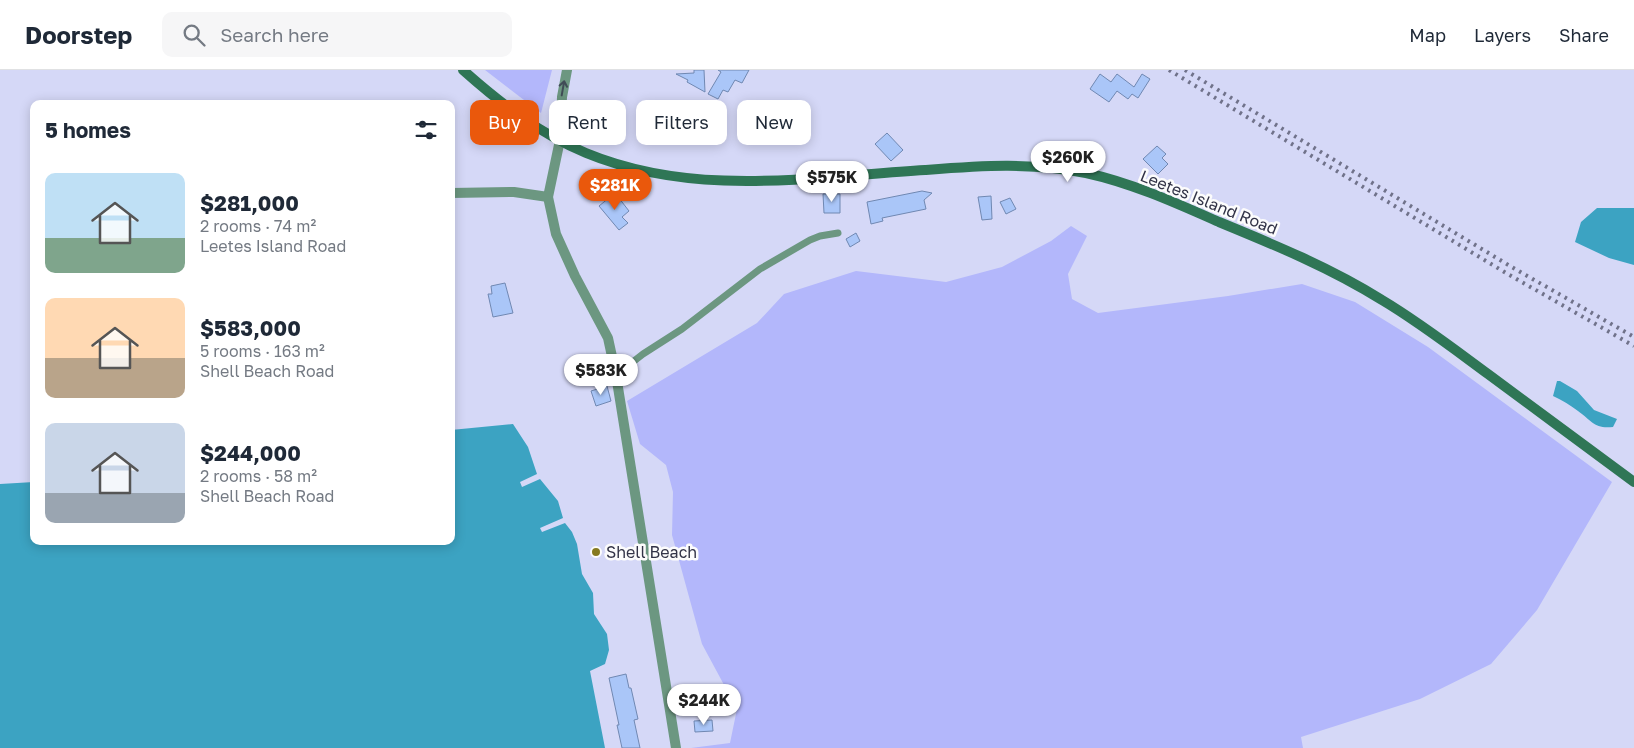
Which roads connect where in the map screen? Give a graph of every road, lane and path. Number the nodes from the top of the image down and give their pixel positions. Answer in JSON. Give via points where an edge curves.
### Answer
{"nodes":[{"id":1,"x":463,"y":70,"type":"edge"},
{"id":2,"x":566,"y":70,"type":"edge"},
{"id":3,"x":562,"y":100,"type":"edge"},
{"id":4,"x":549,"y":133,"type":"edge"},
{"id":5,"x":559,"y":145,"type":"edge"},
{"id":6,"x":570,"y":145,"type":"edge"},
{"id":7,"x":455,"y":193,"type":"edge"},
{"id":8,"x":548,"y":197,"type":"junction"},
{"id":9,"x":838,"y":233,"type":"dead end"},
{"id":10,"x":616,"y":375,"type":"junction"},
{"id":11,"x":1634,"y":482,"type":"edge"},
{"id":12,"x":676,"y":748,"type":"edge"}],
"edges":[{"from":1,"to":4,"type":"main road","name":"Leetes Island Road","via":[[511,110]]},
{"from":3,"to":2,"type":"street","one_way":true},
{"from":5,"to":8,"type":"street"},
{"from":6,"to":11,"type":"main road","name":"Leetes Island Road","via":[[634,169],[697,180],[759,182],[1015,166],[1066,170],[1125,184],[1294,254],[1382,300]]},
{"from":7,"to":8,"type":"street","via":[[514,192]]},
{"from":8,"to":10,"type":"street","via":[[556,234],[608,338]]},
{"from":9,"to":10,"type":"lane","via":[[810,240],[760,269]]},
{"from":10,"to":12,"type":"street"}]}
